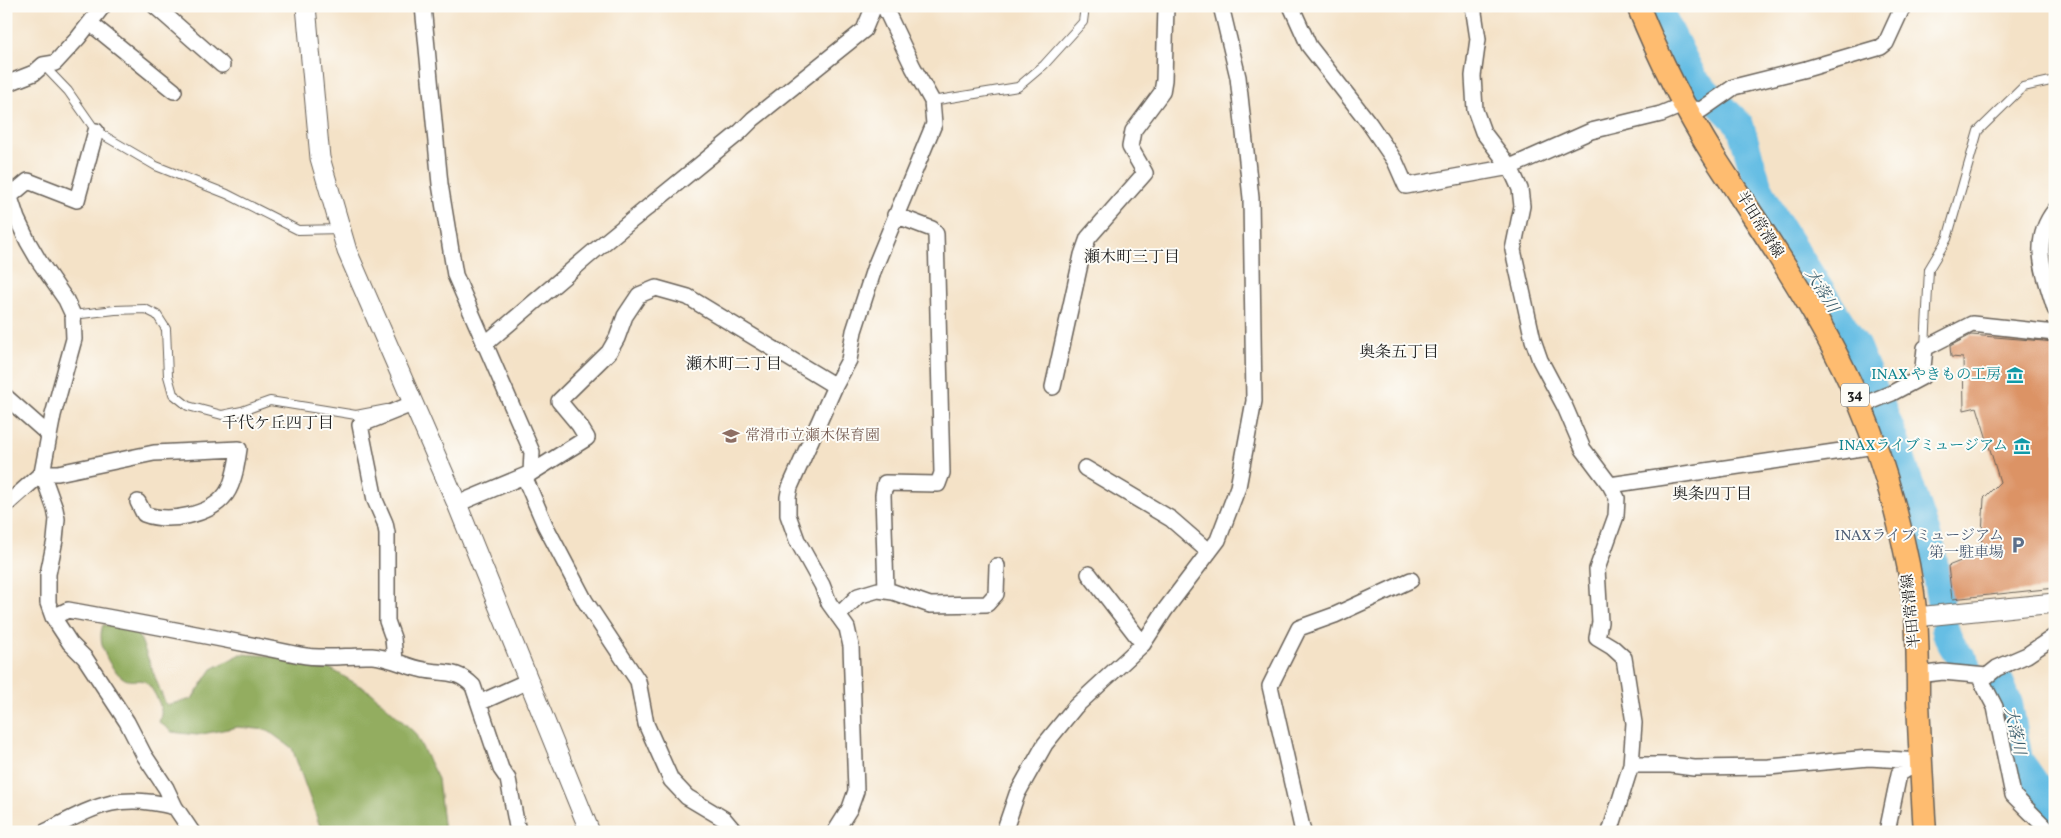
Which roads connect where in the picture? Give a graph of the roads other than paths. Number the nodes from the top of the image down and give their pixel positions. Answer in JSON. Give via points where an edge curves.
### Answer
{"nodes":[{"id":1,"x":103,"y":6,"type":"edge"},
{"id":2,"x":155,"y":6,"type":"edge"},
{"id":3,"x":306,"y":6,"type":"edge"},
{"id":4,"x":423,"y":6,"type":"edge"},
{"id":5,"x":874,"y":6,"type":"edge"},
{"id":6,"x":884,"y":6,"type":"edge"},
{"id":7,"x":1085,"y":6,"type":"edge"},
{"id":8,"x":1166,"y":6,"type":"edge"},
{"id":9,"x":1221,"y":6,"type":"edge"},
{"id":10,"x":1291,"y":6,"type":"edge"},
{"id":11,"x":1473,"y":6,"type":"edge"},
{"id":12,"x":1638,"y":6,"type":"edge"},
{"id":13,"x":1903,"y":6,"type":"edge"},
{"id":14,"x":90,"y":23,"type":"junction"},
{"id":15,"x":222,"y":65,"type":"dead end"},
{"id":16,"x":43,"y":66,"type":"junction"},
{"id":17,"x":2055,"y":80,"type":"edge"},
{"id":18,"x":6,"y":84,"type":"edge"},
{"id":19,"x":174,"y":91,"type":"dead end"},
{"id":20,"x":932,"y":102,"type":"junction"},
{"id":21,"x":1684,"y":104,"type":"junction"},
{"id":22,"x":96,"y":131,"type":"junction"},
{"id":23,"x":1510,"y":167,"type":"junction"},
{"id":24,"x":8,"y":191,"type":"edge"},
{"id":25,"x":2055,"y":210,"type":"edge"},
{"id":26,"x":895,"y":215,"type":"junction"},
{"id":27,"x":341,"y":230,"type":"junction"},
{"id":28,"x":2055,"y":309,"type":"edge"},
{"id":29,"x":73,"y":315,"type":"junction"},
{"id":30,"x":2055,"y":334,"type":"edge"},
{"id":31,"x":484,"y":344,"type":"junction"},
{"id":32,"x":1925,"y":348,"type":"junction"},
{"id":33,"x":835,"y":386,"type":"junction"},
{"id":34,"x":1053,"y":387,"type":"dead end"},
{"id":35,"x":6,"y":398,"type":"edge"},
{"id":36,"x":1867,"y":403,"type":"junction"},
{"id":37,"x":407,"y":406,"type":"junction"},
{"id":38,"x":49,"y":435,"type":"junction"},
{"id":39,"x":1875,"y":446,"type":"junction"},
{"id":40,"x":1085,"y":468,"type":"dead end"},
{"id":41,"x":42,"y":473,"type":"junction"},
{"id":42,"x":527,"y":474,"type":"junction"},
{"id":43,"x":1610,"y":485,"type":"junction"},
{"id":44,"x":138,"y":502,"type":"dead end"},
{"id":45,"x":457,"y":504,"type":"junction"},
{"id":46,"x":6,"y":505,"type":"edge"},
{"id":47,"x":1209,"y":552,"type":"junction"},
{"id":48,"x":997,"y":566,"type":"dead end"},
{"id":49,"x":1089,"y":574,"type":"dead end"},
{"id":50,"x":1411,"y":580,"type":"dead end"},
{"id":51,"x":886,"y":590,"type":"junction"},
{"id":52,"x":2055,"y":603,"type":"edge"},
{"id":53,"x":838,"y":616,"type":"junction"},
{"id":54,"x":53,"y":617,"type":"junction"},
{"id":55,"x":1916,"y":617,"type":"junction"},
{"id":56,"x":2055,"y":636,"type":"edge"},
{"id":57,"x":1143,"y":644,"type":"junction"},
{"id":58,"x":395,"y":660,"type":"junction"},
{"id":59,"x":1918,"y":675,"type":"junction"},
{"id":60,"x":1978,"y":676,"type":"junction"},
{"id":61,"x":528,"y":681,"type":"junction"},
{"id":62,"x":479,"y":703,"type":"junction"},
{"id":63,"x":1920,"y":761,"type":"junction"},
{"id":64,"x":1631,"y":765,"type":"junction"},
{"id":65,"x":175,"y":807,"type":"junction"},
{"id":66,"x":45,"y":832,"type":"edge"},
{"id":67,"x":192,"y":832,"type":"edge"},
{"id":68,"x":518,"y":832,"type":"edge"},
{"id":69,"x":590,"y":832,"type":"edge"},
{"id":70,"x":735,"y":832,"type":"edge"},
{"id":71,"x":835,"y":832,"type":"edge"},
{"id":72,"x":1004,"y":832,"type":"edge"},
{"id":73,"x":1303,"y":832,"type":"edge"},
{"id":74,"x":1610,"y":832,"type":"edge"},
{"id":75,"x":1887,"y":832,"type":"edge"},
{"id":76,"x":1925,"y":832,"type":"edge"},
{"id":77,"x":2050,"y":832,"type":"edge"}],
"edges":[{"from":1,"to":14,"type":"street"},
{"from":2,"to":15,"type":"street"},
{"from":3,"to":27,"type":"street","via":[[320,158]]},
{"from":4,"to":31,"type":"street","via":[[440,184],[455,275]]},
{"from":5,"to":31,"type":"street","via":[[864,30],[753,118]]},
{"from":6,"to":20,"type":"street"},
{"from":7,"to":20,"type":"lane","via":[[1083,22],[1044,65],[1018,87]]},
{"from":8,"to":34,"type":"street","via":[[1162,92],[1134,131],[1130,147],[1145,174],[1088,238]]},
{"from":9,"to":47,"type":"street","via":[[1238,77],[1251,198],[1254,401],[1238,487],[1218,540]]},
{"from":10,"to":23,"type":"street","via":[[1308,46],[1369,123],[1395,161],[1406,186]]},
{"from":11,"to":23,"type":"street","via":[[1478,39],[1473,76],[1475,110],[1483,132]]},
{"from":12,"to":21,"type":"main road","name":"半田常滑線","number":"34"},
{"from":13,"to":21,"type":"street","via":[[1881,48],[1734,87],[1701,110]]},
{"from":14,"to":16,"type":"street","via":[[55,63]]},
{"from":14,"to":19,"type":"street"},
{"from":16,"to":18,"type":"street"},
{"from":16,"to":22,"type":"lane","via":[[68,91]]},
{"from":17,"to":32,"type":"lane","via":[[2023,87],[1978,132],[1948,239],[1929,269]]},
{"from":20,"to":26,"type":"street","via":[[934,124]]},
{"from":21,"to":23,"type":"street","via":[[1661,114],[1591,131]]},
{"from":21,"to":36,"type":"main road","name":"半田常滑線","number":"34"},
{"from":22,"to":24,"type":"street","via":[[77,200],[28,181]]},
{"from":22,"to":27,"type":"lane","via":[[156,166],[227,194],[298,230]]},
{"from":23,"to":43,"type":"street","via":[[1520,189],[1522,206],[1514,240],[1514,261],[1540,360],[1583,449]]},
{"from":24,"to":29,"type":"street","via":[[28,242]]},
{"from":25,"to":28,"type":"street","via":[[2048,218],[2040,255]]},
{"from":26,"to":33,"type":"street","via":[[865,296],[849,360]]},
{"from":26,"to":51,"type":"street","via":[[932,229],[936,234],[942,473],[938,484],[885,483]]},
{"from":27,"to":37,"type":"street"},
{"from":29,"to":37,"type":"lane","via":[[145,309],[157,315],[166,329],[168,376],[173,394],[188,406],[222,415],[270,401],[356,415]]},
{"from":29,"to":38,"type":"street","via":[[74,339]]},
{"from":30,"to":32,"type":"street","via":[[1972,324]]},
{"from":31,"to":42,"type":"street","via":[[532,452]]},
{"from":32,"to":36,"type":"street","via":[[1922,377]]},
{"from":33,"to":42,"type":"street","via":[[688,297],[656,288],[639,295],[625,316],[609,352],[559,401],[587,438]]},
{"from":33,"to":53,"type":"street","via":[[790,487],[788,506],[797,540]]},
{"from":35,"to":38,"type":"street"},
{"from":36,"to":39,"type":"main road","name":"半田常滑線","number":"34"},
{"from":37,"to":45,"type":"street"},
{"from":37,"to":58,"type":"street","via":[[360,425],[374,500],[387,533],[387,621]]},
{"from":38,"to":41,"type":"street"},
{"from":39,"to":43,"type":"street"},
{"from":39,"to":55,"type":"main road","name":"半田常滑線","number":"34","via":[[1904,551]]},
{"from":40,"to":47,"type":"street","via":[[1171,519]]},
{"from":41,"to":44,"type":"street","via":[[58,473],[154,453],[239,449],[228,492],[203,511],[152,517],[144,514]]},
{"from":41,"to":46,"type":"street"},
{"from":41,"to":54,"type":"street","via":[[57,519],[47,588]]},
{"from":42,"to":45,"type":"street"},
{"from":42,"to":70,"type":"street","via":[[545,525],[584,601],[638,681],[646,724],[672,780],[688,797],[724,819]]},
{"from":43,"to":64,"type":"street","via":[[1617,498],[1616,516],[1597,568],[1600,622],[1597,638],[1624,658],[1634,722]]},
{"from":45,"to":61,"type":"street"},
{"from":47,"to":57,"type":"street"},
{"from":48,"to":51,"type":"street","via":[[996,594],[987,604],[930,605]]},
{"from":49,"to":57,"type":"street"},
{"from":50,"to":73,"type":"street","via":[[1299,628],[1270,686]]},
{"from":51,"to":53,"type":"street","via":[[858,596]]},
{"from":52,"to":55,"type":"street"},
{"from":53,"to":71,"type":"street","via":[[847,628],[851,646],[856,791]]},
{"from":54,"to":58,"type":"street","via":[[68,610],[301,655],[374,656]]},
{"from":54,"to":65,"type":"street","via":[[128,722]]},
{"from":55,"to":59,"type":"main road","name":"半田常滑線","number":"34"},
{"from":56,"to":60,"type":"street","via":[[1987,676]]},
{"from":57,"to":72,"type":"street","via":[[1075,707],[1045,744],[1017,794]]},
{"from":58,"to":62,"type":"street","via":[[422,670],[465,677]]},
{"from":59,"to":60,"type":"street","via":[[1943,672]]},
{"from":59,"to":63,"type":"main road","name":"半田常滑線","number":"34"},
{"from":60,"to":77,"type":"street","via":[[1995,707],[2013,794]]},
{"from":61,"to":62,"type":"street"},
{"from":61,"to":69,"type":"street"},
{"from":62,"to":68,"type":"street","via":[[501,768],[508,779]]},
{"from":63,"to":64,"type":"street","via":[[1869,758],[1768,767]]},
{"from":63,"to":75,"type":"street","via":[[1899,774]]},
{"from":63,"to":76,"type":"main road","name":"半田常滑線","number":"34"},
{"from":64,"to":74,"type":"street"},
{"from":65,"to":66,"type":"street","via":[[130,799],[98,805]]},
{"from":65,"to":67,"type":"street"}]}
